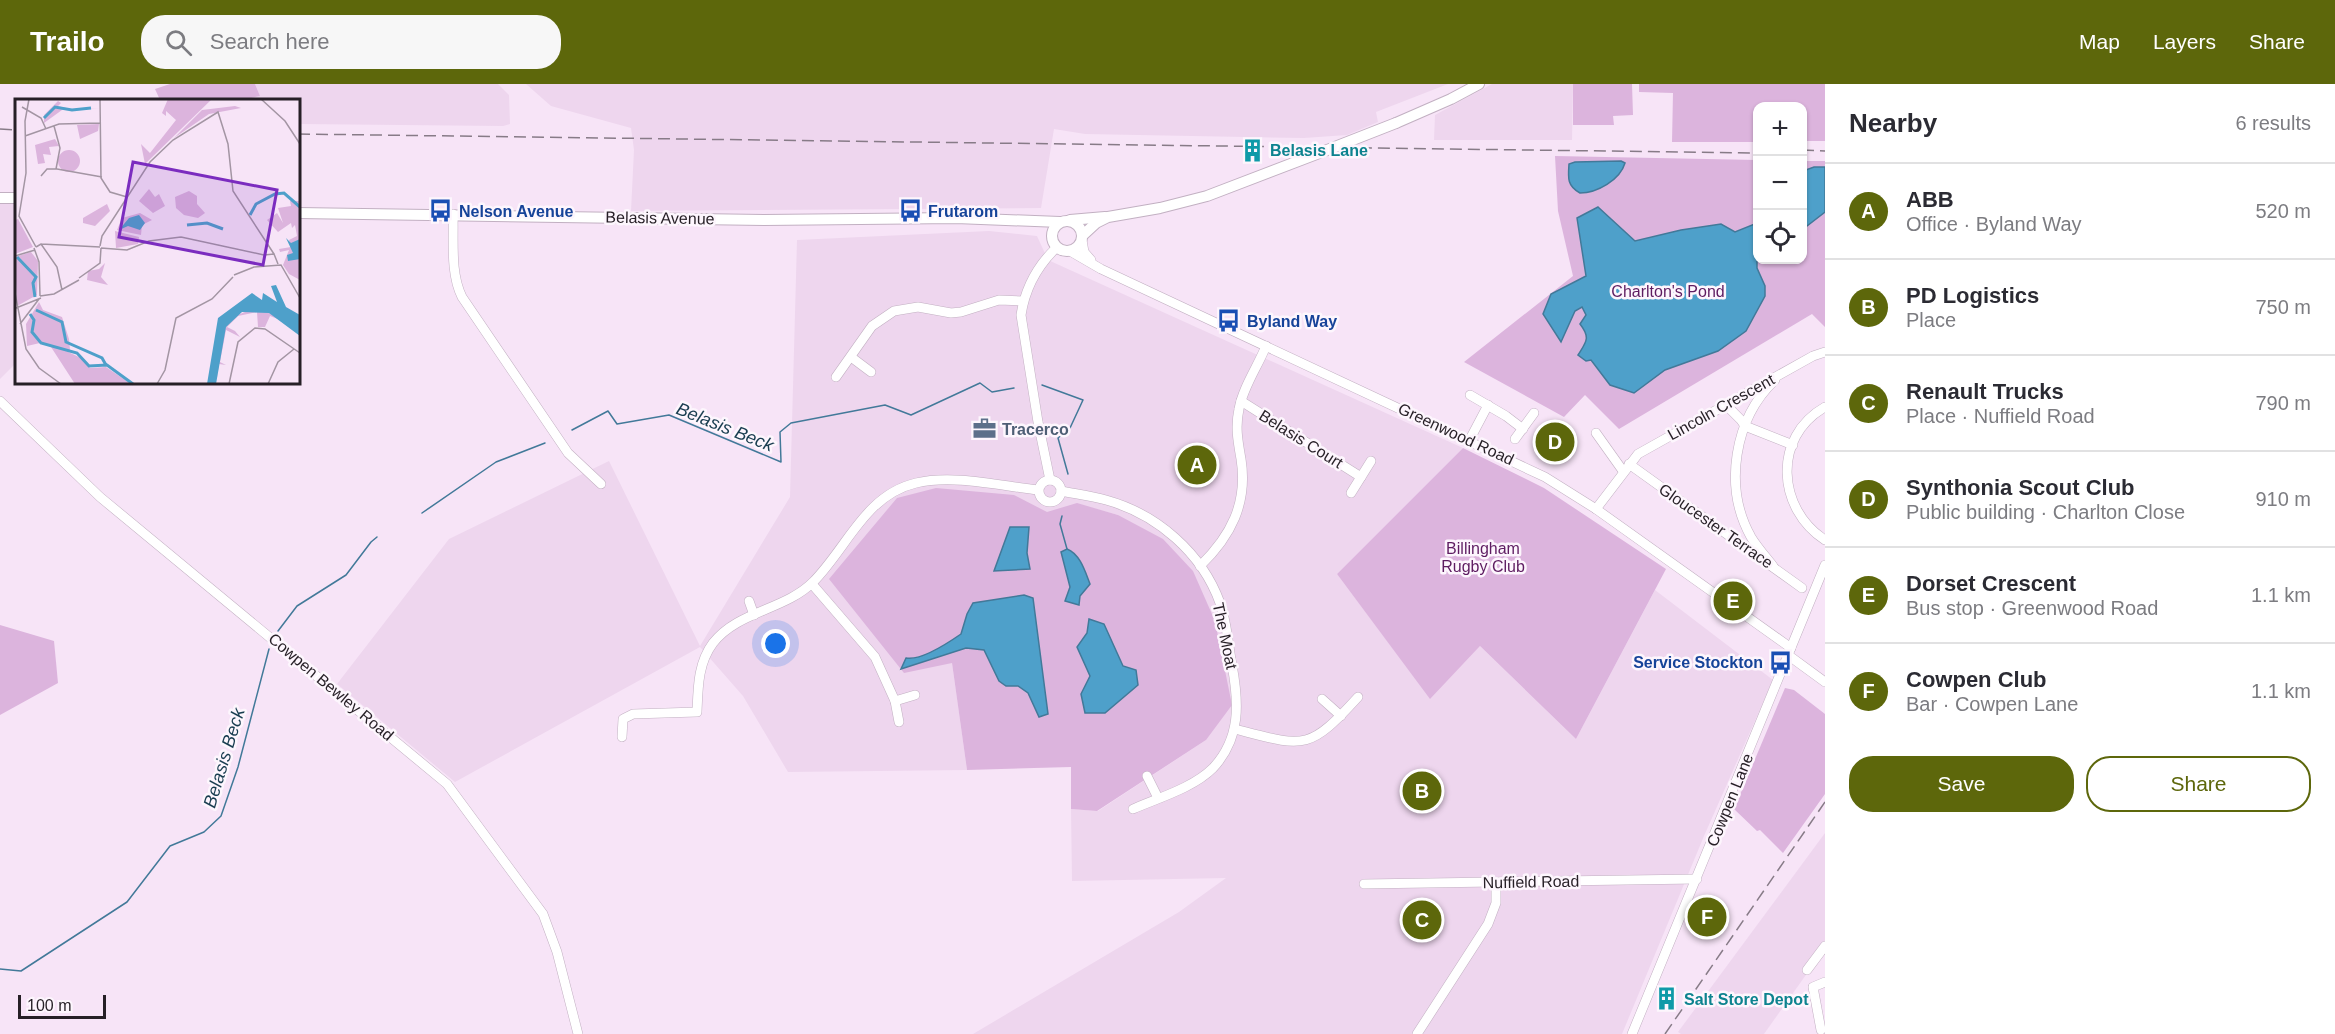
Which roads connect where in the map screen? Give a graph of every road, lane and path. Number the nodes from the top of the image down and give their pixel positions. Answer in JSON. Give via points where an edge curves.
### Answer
{"nodes":[{"id":1,"x":1479,"y":84,"type":"edge"},
{"id":2,"x":300,"y":213,"type":"edge"},
{"id":3,"x":453,"y":214,"type":"junction"},
{"id":4,"x":1108,"y":217,"type":"junction"},
{"id":5,"x":1022,"y":220,"type":"junction"},
{"id":6,"x":1063,"y":221,"type":"junction"},
{"id":7,"x":1082,"y":237,"type":"junction"},
{"id":8,"x":1055,"y":243,"type":"junction"},
{"id":9,"x":1070,"y":251,"type":"junction"},
{"id":10,"x":1095,"y":264,"type":"junction"},
{"id":11,"x":1023,"y":301,"type":"junction"},
{"id":12,"x":1266,"y":346,"type":"junction"},
{"id":13,"x":1825,"y":352,"type":"edge"},
{"id":14,"x":851,"y":357,"type":"junction"},
{"id":15,"x":1786,"y":371,"type":"junction"},
{"id":16,"x":871,"y":372,"type":"dead end"},
{"id":17,"x":836,"y":377,"type":"dead end"},
{"id":18,"x":1470,"y":395,"type":"dead end"},
{"id":19,"x":1241,"y":400,"type":"junction"},
{"id":20,"x":0,"y":401,"type":"edge"},
{"id":21,"x":1725,"y":404,"type":"junction"},
{"id":22,"x":1488,"y":405,"type":"junction"},
{"id":23,"x":1825,"y":407,"type":"edge"},
{"id":24,"x":1534,"y":413,"type":"dead end"},
{"id":25,"x":1745,"y":426,"type":"junction"},
{"id":26,"x":1523,"y":429,"type":"junction"},
{"id":27,"x":1595,"y":432,"type":"dead end"},
{"id":28,"x":1515,"y":439,"type":"dead end"},
{"id":29,"x":1469,"y":441,"type":"junction"},
{"id":30,"x":1792,"y":445,"type":"junction"},
{"id":31,"x":1371,"y":461,"type":"dead end"},
{"id":32,"x":1626,"y":468,"type":"junction"},
{"id":33,"x":1361,"y":477,"type":"junction"},
{"id":34,"x":1050,"y":480,"type":"junction"},
{"id":35,"x":601,"y":484,"type":"dead end"},
{"id":36,"x":1038,"y":490,"type":"junction"},
{"id":37,"x":1061,"y":491,"type":"junction"},
{"id":38,"x":1350,"y":493,"type":"dead end"},
{"id":39,"x":1596,"y":509,"type":"junction"},
{"id":40,"x":1751,"y":537,"type":"junction"},
{"id":41,"x":1825,"y":540,"type":"edge"},
{"id":42,"x":1742,"y":545,"type":"junction"},
{"id":43,"x":1825,"y":565,"type":"edge"},
{"id":44,"x":1200,"y":566,"type":"junction"},
{"id":45,"x":1773,"y":566,"type":"junction"},
{"id":46,"x":812,"y":584,"type":"junction"},
{"id":47,"x":1802,"y":588,"type":"dead end"},
{"id":48,"x":1818,"y":588,"type":"edge"},
{"id":49,"x":1825,"y":596,"type":"edge"},
{"id":50,"x":749,"y":601,"type":"dead end"},
{"id":51,"x":754,"y":615,"type":"junction"},
{"id":52,"x":1790,"y":652,"type":"junction"},
{"id":53,"x":1825,"y":682,"type":"edge"},
{"id":54,"x":915,"y":694,"type":"dead end"},
{"id":55,"x":1358,"y":697,"type":"dead end"},
{"id":56,"x":1322,"y":699,"type":"dead end"},
{"id":57,"x":895,"y":701,"type":"junction"},
{"id":58,"x":1341,"y":716,"type":"junction"},
{"id":59,"x":899,"y":722,"type":"dead end"},
{"id":60,"x":1235,"y":729,"type":"junction"},
{"id":61,"x":622,"y":737,"type":"dead end"},
{"id":62,"x":1147,"y":776,"type":"dead end"},
{"id":63,"x":1158,"y":798,"type":"junction"},
{"id":64,"x":1133,"y":810,"type":"dead end"},
{"id":65,"x":1697,"y":879,"type":"junction"},
{"id":66,"x":1496,"y":882,"type":"junction"},
{"id":67,"x":1364,"y":884,"type":"dead end"},
{"id":68,"x":1825,"y":946,"type":"edge"},
{"id":69,"x":1807,"y":970,"type":"dead end"},
{"id":70,"x":1825,"y":982,"type":"edge"},
{"id":71,"x":1820,"y":1031,"type":"edge"},
{"id":72,"x":578,"y":1034,"type":"edge"},
{"id":73,"x":1417,"y":1034,"type":"edge"},
{"id":74,"x":1632,"y":1034,"type":"edge"}],
"edges":[{"from":1,"to":4,"type":"main road","name":"Belasis Avenue","bridge":true,"via":[[1396,123],[1207,196]]},
{"from":2,"to":3,"type":"main road","name":"Belasis Avenue"},
{"from":3,"to":5,"type":"main road","name":"Belasis Avenue"},
{"from":3,"to":35,"type":"street","via":[[455,274],[462,297],[568,453]]},
{"from":4,"to":6,"type":"main road","name":"Belasis Avenue"},
{"from":4,"to":7,"type":"main road","name":"Belasis Avenue"},
{"from":5,"to":6,"type":"main road","name":"Belasis Avenue"},
{"from":5,"to":8,"type":"main road","name":"Belasis Avenue","via":[[1044,227]]},
{"from":6,"to":7,"type":"main road","via":[[1077,224]]},
{"from":6,"to":8,"type":"main road","via":[[1053,230]]},
{"from":7,"to":9,"type":"main road","via":[[1080,245]]},
{"from":7,"to":10,"type":"street","via":[[1084,252]]},
{"from":8,"to":9,"type":"main road"},
{"from":8,"to":11,"type":"street","via":[[1030,282]]},
{"from":9,"to":10,"type":"street","name":"Greenwood Road"},
{"from":10,"to":12,"type":"street","name":"Greenwood Road"},
{"from":11,"to":14,"type":"street","via":[[999,300],[951,313],[926,307],[902,309],[879,320]]},
{"from":11,"to":34,"type":"street","via":[[1022,326]]},
{"from":12,"to":19,"type":"street"},
{"from":12,"to":29,"type":"street","name":"Greenwood Road"},
{"from":13,"to":15,"type":"street","name":"Lincoln Crescent"},
{"from":14,"to":16,"type":"street"},
{"from":14,"to":17,"type":"street"},
{"from":15,"to":21,"type":"street","name":"Lincoln Crescent"},
{"from":15,"to":25,"type":"street","via":[[1767,388]]},
{"from":18,"to":22,"type":"street"},
{"from":19,"to":33,"type":"street","name":"Belasis Court"},
{"from":19,"to":44,"type":"street","via":[[1236,431],[1242,474],[1240,506],[1226,538]]},
{"from":20,"to":72,"type":"street","name":"Cowpen Bewley Road","via":[[100,497],[447,784],[543,914]]},
{"from":21,"to":25,"type":"street"},
{"from":21,"to":32,"type":"street","name":"Lincoln Crescent","via":[[1638,454]]},
{"from":22,"to":26,"type":"street"},
{"from":22,"to":29,"type":"street"},
{"from":23,"to":30,"type":"street","via":[[1808,420]]},
{"from":24,"to":26,"type":"street"},
{"from":25,"to":30,"type":"street"},
{"from":25,"to":40,"type":"street","via":[[1735,474],[1737,498]]},
{"from":26,"to":28,"type":"street"},
{"from":27,"to":32,"type":"street"},
{"from":29,"to":39,"type":"street","name":"Greenwood Road","via":[[1530,469]]},
{"from":30,"to":41,"type":"street","via":[[1786,470],[1793,505],[1803,521]]},
{"from":31,"to":33,"type":"street","name":"Belasis Court"},
{"from":32,"to":39,"type":"street","name":"Lincoln Crescent"},
{"from":32,"to":42,"type":"street","name":"Gloucester Terrace"},
{"from":33,"to":38,"type":"street","name":"Belasis Court"},
{"from":34,"to":36,"type":"street"},
{"from":34,"to":37,"type":"street"},
{"from":36,"to":37,"type":"street","name":"The Moat","via":[[1043,501],[1049,503],[1060,497]]},
{"from":36,"to":46,"type":"street","name":"The Moat","via":[[946,479],[915,483],[888,495],[863,516]]},
{"from":37,"to":44,"type":"street","name":"The Moat","via":[[1106,500],[1149,518],[1178,540]]},
{"from":39,"to":52,"type":"street","name":"Greenwood Road"},
{"from":40,"to":42,"type":"street"},
{"from":40,"to":45,"type":"street"},
{"from":42,"to":45,"type":"street","name":"Gloucester Terrace"},
{"from":43,"to":48,"type":"street","name":"Cowpen Lane"},
{"from":44,"to":60,"type":"street","name":"The Moat","via":[[1220,603],[1237,696]]},
{"from":45,"to":47,"type":"street","name":"Gloucester Terrace"},
{"from":46,"to":51,"type":"street","name":"The Moat"},
{"from":46,"to":57,"type":"street","via":[[875,657]]},
{"from":48,"to":49,"type":"street"},
{"from":48,"to":52,"type":"street","name":"Cowpen Lane"},
{"from":50,"to":51,"type":"street"},
{"from":51,"to":61,"type":"street","name":"The Moat","via":[[729,627],[702,660],[697,712],[633,714],[623,719]]},
{"from":52,"to":53,"type":"street","name":"Greenwood Road"},
{"from":52,"to":65,"type":"street","name":"Cowpen Lane"},
{"from":54,"to":57,"type":"street"},
{"from":55,"to":58,"type":"street"},
{"from":56,"to":58,"type":"street"},
{"from":57,"to":59,"type":"street"},
{"from":58,"to":60,"type":"street","via":[[1326,731],[1304,741],[1280,741]]},
{"from":60,"to":63,"type":"street","name":"The Moat","via":[[1231,742],[1212,768]]},
{"from":62,"to":63,"type":"street"},
{"from":63,"to":64,"type":"street","name":"The Moat"},
{"from":65,"to":66,"type":"street","name":"Nuffield Road"},
{"from":65,"to":74,"type":"street","name":"Cowpen Lane"},
{"from":66,"to":67,"type":"street","name":"Nuffield Road"},
{"from":66,"to":73,"type":"street","via":[[1496,903],[1488,924]]},
{"from":68,"to":69,"type":"street"},
{"from":70,"to":71,"type":"street","via":[[1813,987]]}]}
